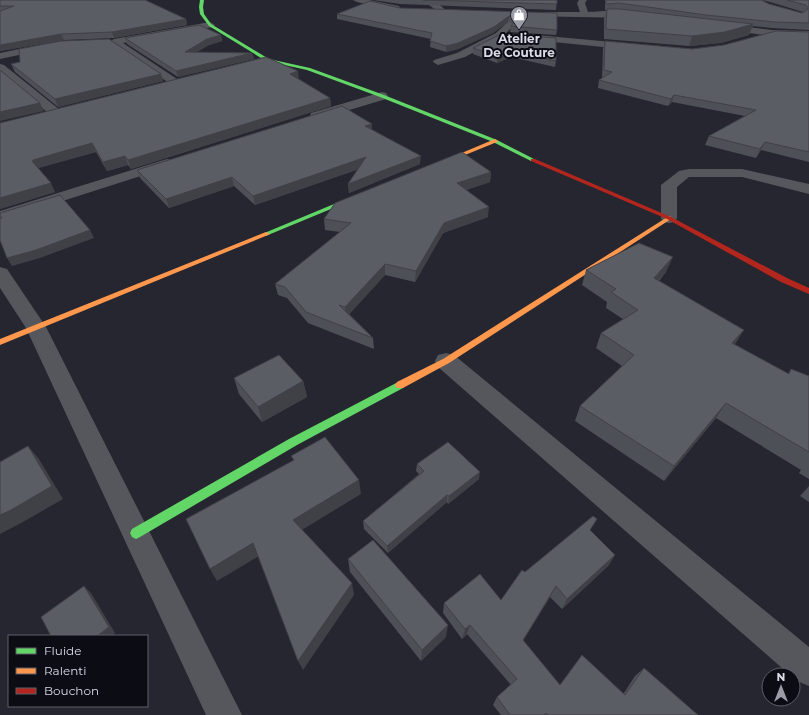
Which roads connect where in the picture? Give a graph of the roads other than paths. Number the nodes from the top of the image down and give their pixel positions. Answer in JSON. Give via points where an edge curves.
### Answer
{"nodes":[{"id":1,"x":202,"y":0,"type":"edge"},
{"id":2,"x":357,"y":0,"type":"edge"},
{"id":3,"x":418,"y":0,"type":"edge"},
{"id":4,"x":583,"y":0,"type":"edge"},
{"id":5,"x":407,"y":9,"type":"edge"},
{"id":6,"x":422,"y":10,"type":"edge"},
{"id":7,"x":507,"y":13,"type":"edge"},
{"id":8,"x":521,"y":14,"type":"junction"},
{"id":9,"x":585,"y":15,"type":"junction"},
{"id":10,"x":645,"y":17,"type":"edge"},
{"id":11,"x":210,"y":25,"type":"junction"},
{"id":12,"x":710,"y":26,"type":"edge"},
{"id":13,"x":772,"y":33,"type":"junction"},
{"id":14,"x":809,"y":34,"type":"edge"},
{"id":15,"x":499,"y":35,"type":"junction"},
{"id":16,"x":748,"y":40,"type":"edge"},
{"id":17,"x":56,"y":45,"type":"edge"},
{"id":18,"x":640,"y":48,"type":"edge"},
{"id":19,"x":0,"y":56,"type":"edge"},
{"id":20,"x":268,"y":60,"type":"junction"},
{"id":21,"x":438,"y":62,"type":"dead end"},
{"id":22,"x":253,"y":64,"type":"edge"},
{"id":23,"x":0,"y":67,"type":"edge"},
{"id":24,"x":161,"y":86,"type":"edge"},
{"id":25,"x":382,"y":96,"type":"junction"},
{"id":26,"x":42,"y":116,"type":"edge"},
{"id":27,"x":300,"y":121,"type":"edge"},
{"id":28,"x":495,"y":141,"type":"junction"},
{"id":29,"x":180,"y":159,"type":"edge"},
{"id":30,"x":428,"y":168,"type":"edge"},
{"id":31,"x":809,"y":189,"type":"edge"},
{"id":32,"x":369,"y":192,"type":"edge"},
{"id":33,"x":0,"y":216,"type":"edge"},
{"id":34,"x":669,"y":218,"type":"junction"},
{"id":35,"x":0,"y":272,"type":"edge"},
{"id":36,"x":809,"y":291,"type":"edge"},
{"id":37,"x":36,"y":327,"type":"junction"},
{"id":38,"x":0,"y":342,"type":"edge"},
{"id":39,"x":446,"y":361,"type":"junction"},
{"id":40,"x":136,"y":533,"type":"junction"},
{"id":41,"x":809,"y":669,"type":"edge"},
{"id":42,"x":224,"y":715,"type":"edge"}],
"edges":[{"from":1,"to":11,"type":"street","via":[[200,8]]},
{"from":2,"to":5,"type":"street"},
{"from":3,"to":6,"type":"street","via":[[432,3],[446,11]]},
{"from":4,"to":9,"type":"street","via":[[581,3]]},
{"from":7,"to":8,"type":"street"},
{"from":8,"to":9,"type":"street"},
{"from":8,"to":15,"type":"street"},
{"from":9,"to":10,"type":"street","via":[[617,14]]},
{"from":11,"to":20,"type":"street"},
{"from":11,"to":24,"type":"street","via":[[111,42],[180,82]]},
{"from":12,"to":13,"type":"street"},
{"from":13,"to":14,"type":"street"},
{"from":13,"to":16,"type":"street"},
{"from":15,"to":18,"type":"street"},
{"from":15,"to":21,"type":"street","via":[[461,55]]},
{"from":17,"to":19,"type":"street"},
{"from":20,"to":22,"type":"street"},
{"from":20,"to":25,"type":"street","via":[[308,69]]},
{"from":23,"to":26,"type":"street","via":[[60,112]]},
{"from":25,"to":27,"type":"street"},
{"from":25,"to":28,"type":"street"},
{"from":28,"to":30,"type":"street"},
{"from":28,"to":34,"type":"street","via":[[541,164]]},
{"from":29,"to":33,"type":"street"},
{"from":31,"to":34,"type":"street","via":[[742,173],[684,174],[669,185]]},
{"from":32,"to":37,"type":"street"},
{"from":34,"to":36,"type":"street"},
{"from":34,"to":39,"type":"street"},
{"from":35,"to":37,"type":"street"},
{"from":37,"to":38,"type":"street"},
{"from":37,"to":40,"type":"street"},
{"from":39,"to":40,"type":"street","via":[[293,442]]},
{"from":39,"to":41,"type":"street"},
{"from":40,"to":42,"type":"street"}]}
